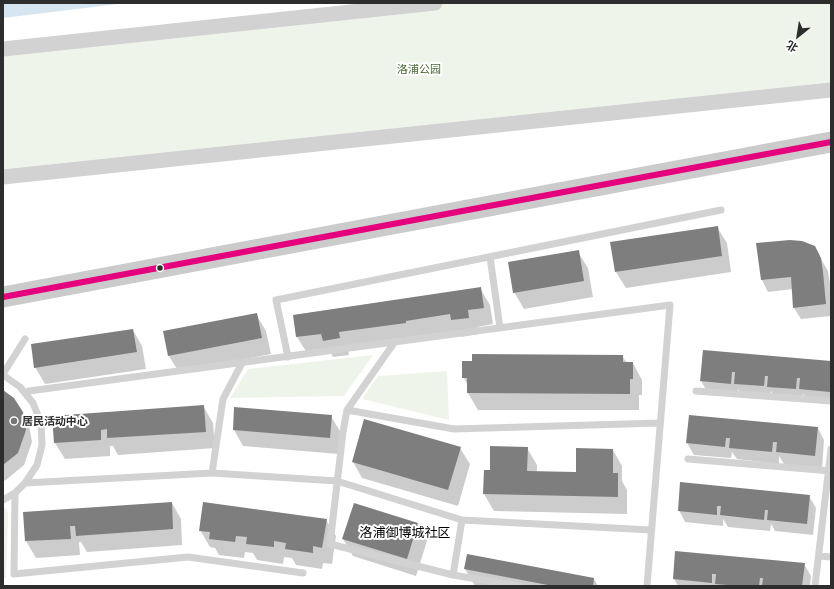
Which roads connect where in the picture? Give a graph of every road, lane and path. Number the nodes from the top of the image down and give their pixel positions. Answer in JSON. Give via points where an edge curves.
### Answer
{"nodes":[{"id":1,"x":435,"y":3,"type":"edge"},
{"id":2,"x":3,"y":49,"type":"edge"},
{"id":3,"x":831,"y":90,"type":"edge"},
{"id":4,"x":831,"y":142,"type":"edge"},
{"id":5,"x":3,"y":177,"type":"edge"},
{"id":6,"x":721,"y":210,"type":"dead end"},
{"id":7,"x":490,"y":257,"type":"junction"},
{"id":8,"x":3,"y":297,"type":"edge"},
{"id":9,"x":500,"y":328,"type":"junction"},
{"id":10,"x":25,"y":340,"type":"dead end"},
{"id":11,"x":394,"y":343,"type":"junction"},
{"id":12,"x":288,"y":357,"type":"junction"},
{"id":13,"x":242,"y":363,"type":"junction"},
{"id":14,"x":3,"y":374,"type":"edge"},
{"id":15,"x":29,"y":391,"type":"dead end"},
{"id":16,"x":696,"y":391,"type":"dead end"},
{"id":17,"x":831,"y":401,"type":"edge"},
{"id":18,"x":347,"y":410,"type":"junction"},
{"id":19,"x":660,"y":423,"type":"junction"},
{"id":20,"x":831,"y":449,"type":"edge"},
{"id":21,"x":688,"y":459,"type":"dead end"},
{"id":22,"x":830,"y":470,"type":"edge"},
{"id":23,"x":212,"y":473,"type":"junction"},
{"id":24,"x":337,"y":481,"type":"junction"},
{"id":25,"x":25,"y":483,"type":"junction"},
{"id":26,"x":15,"y":493,"type":"junction"},
{"id":27,"x":3,"y":500,"type":"edge"},
{"id":28,"x":462,"y":520,"type":"junction"},
{"id":29,"x":651,"y":530,"type":"junction"},
{"id":30,"x":819,"y":556,"type":"junction"},
{"id":31,"x":831,"y":557,"type":"edge"},
{"id":32,"x":302,"y":572,"type":"dead end"},
{"id":33,"x":453,"y":575,"type":"junction"},
{"id":34,"x":519,"y":586,"type":"edge"},
{"id":35,"x":646,"y":586,"type":"edge"},
{"id":36,"x":815,"y":586,"type":"edge"}],
"edges":[{"from":1,"to":2,"type":"street"},
{"from":3,"to":5,"type":"street"},
{"from":4,"to":8,"type":"main road"},
{"from":6,"to":7,"type":"lane"},
{"from":7,"to":9,"type":"lane"},
{"from":7,"to":12,"type":"lane","via":[[276,300]]},
{"from":9,"to":11,"type":"lane"},
{"from":9,"to":19,"type":"lane","via":[[670,305]]},
{"from":10,"to":14,"type":"lane"},
{"from":11,"to":12,"type":"lane"},
{"from":11,"to":18,"type":"lane"},
{"from":12,"to":13,"type":"lane"},
{"from":13,"to":15,"type":"lane"},
{"from":13,"to":23,"type":"lane","via":[[223,399]]},
{"from":14,"to":25,"type":"lane","via":[[29,398],[41,423],[42,445],[36,465]]},
{"from":16,"to":17,"type":"lane"},
{"from":18,"to":19,"type":"lane","via":[[454,429]]},
{"from":18,"to":24,"type":"lane"},
{"from":19,"to":29,"type":"lane"},
{"from":20,"to":22,"type":"lane"},
{"from":21,"to":22,"type":"lane"},
{"from":22,"to":30,"type":"lane"},
{"from":23,"to":24,"type":"lane"},
{"from":23,"to":25,"type":"lane"},
{"from":24,"to":28,"type":"lane"},
{"from":24,"to":33,"type":"lane","via":[[330,544]]},
{"from":25,"to":26,"type":"lane"},
{"from":26,"to":27,"type":"lane"},
{"from":26,"to":32,"type":"lane","via":[[14,574],[188,557]]},
{"from":28,"to":29,"type":"lane"},
{"from":28,"to":33,"type":"lane"},
{"from":29,"to":35,"type":"lane"},
{"from":30,"to":31,"type":"lane"},
{"from":30,"to":36,"type":"lane"},
{"from":33,"to":34,"type":"lane"}]}
